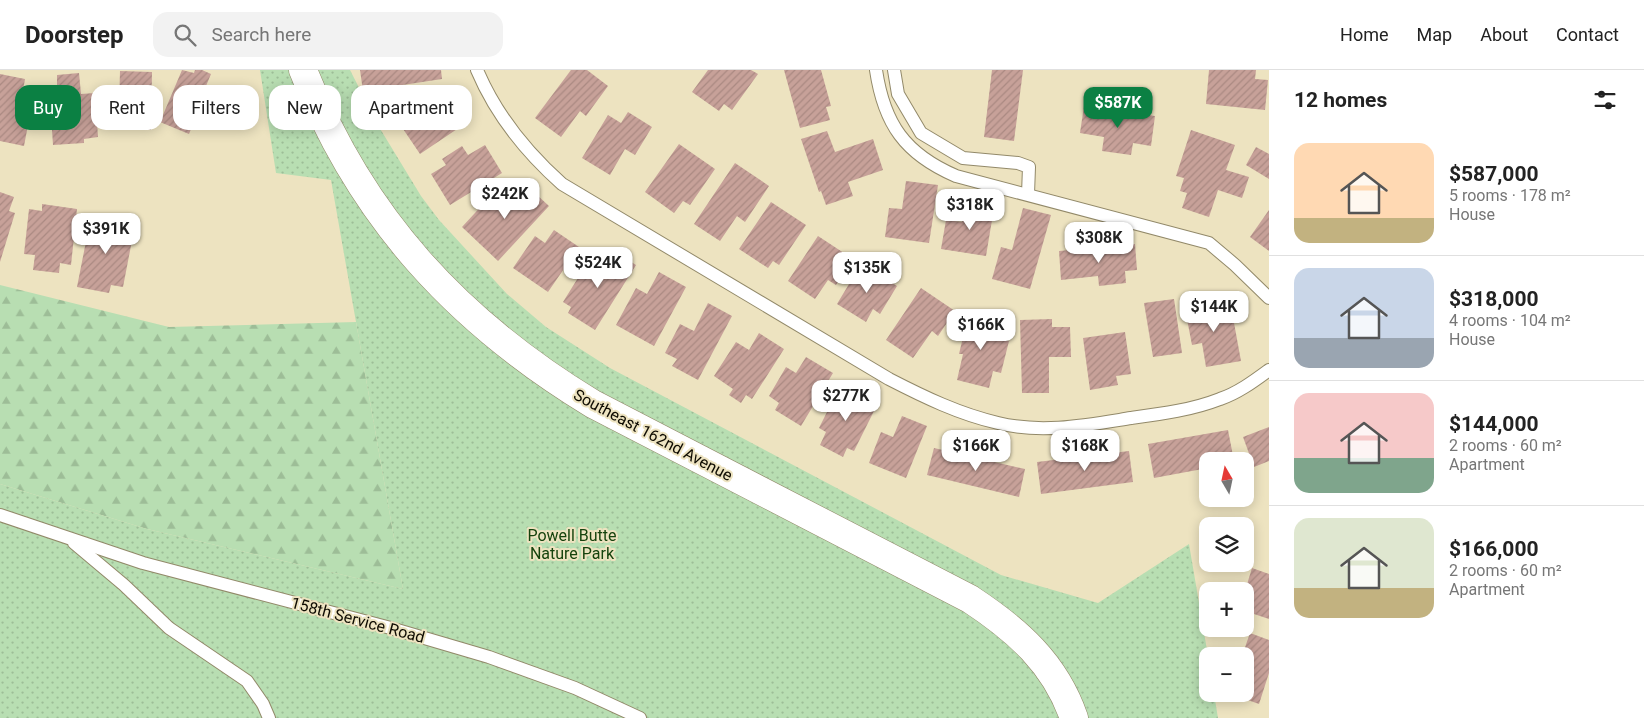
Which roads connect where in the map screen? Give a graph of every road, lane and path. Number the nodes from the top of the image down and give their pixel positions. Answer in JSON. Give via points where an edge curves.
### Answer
{"nodes":[{"id":1,"x":303,"y":70,"type":"edge"},
{"id":2,"x":477,"y":70,"type":"edge"},
{"id":3,"x":876,"y":70,"type":"edge"},
{"id":4,"x":894,"y":70,"type":"edge"},
{"id":5,"x":1028,"y":194,"type":"junction"},
{"id":6,"x":1269,"y":298,"type":"edge"},
{"id":7,"x":1269,"y":370,"type":"edge"},
{"id":8,"x":0,"y":515,"type":"edge"},
{"id":9,"x":69,"y":539,"type":"junction"},
{"id":10,"x":269,"y":718,"type":"edge"},
{"id":11,"x":640,"y":718,"type":"edge"},
{"id":12,"x":1074,"y":718,"type":"edge"}],
"edges":[{"from":1,"to":12,"type":"street","name":"Southeast 162nd Avenue","via":[[326,123],[358,182],[414,257],[478,322],[556,381],[593,404],[970,599],[1026,641],[1048,665]]},
{"from":2,"to":7,"type":"lane","via":[[517,137],[562,184],[889,379],[944,406],[998,424],[1023,428],[1072,427],[1204,404],[1243,388]]},
{"from":3,"to":5,"type":"lane","via":[[890,122],[919,155],[956,176]]},
{"from":4,"to":5,"type":"lane","via":[[898,94],[921,133],[963,158],[1029,167]]},
{"from":5,"to":6,"type":"lane","via":[[1209,244]]},
{"from":8,"to":9,"type":"lane","name":"158th Service Road"},
{"from":9,"to":10,"type":"lane","name":"158th Service Road","via":[[124,584],[168,628],[247,680]]},
{"from":9,"to":11,"type":"lane","name":"158th Service Road","via":[[143,563],[489,657],[575,688]]}]}
